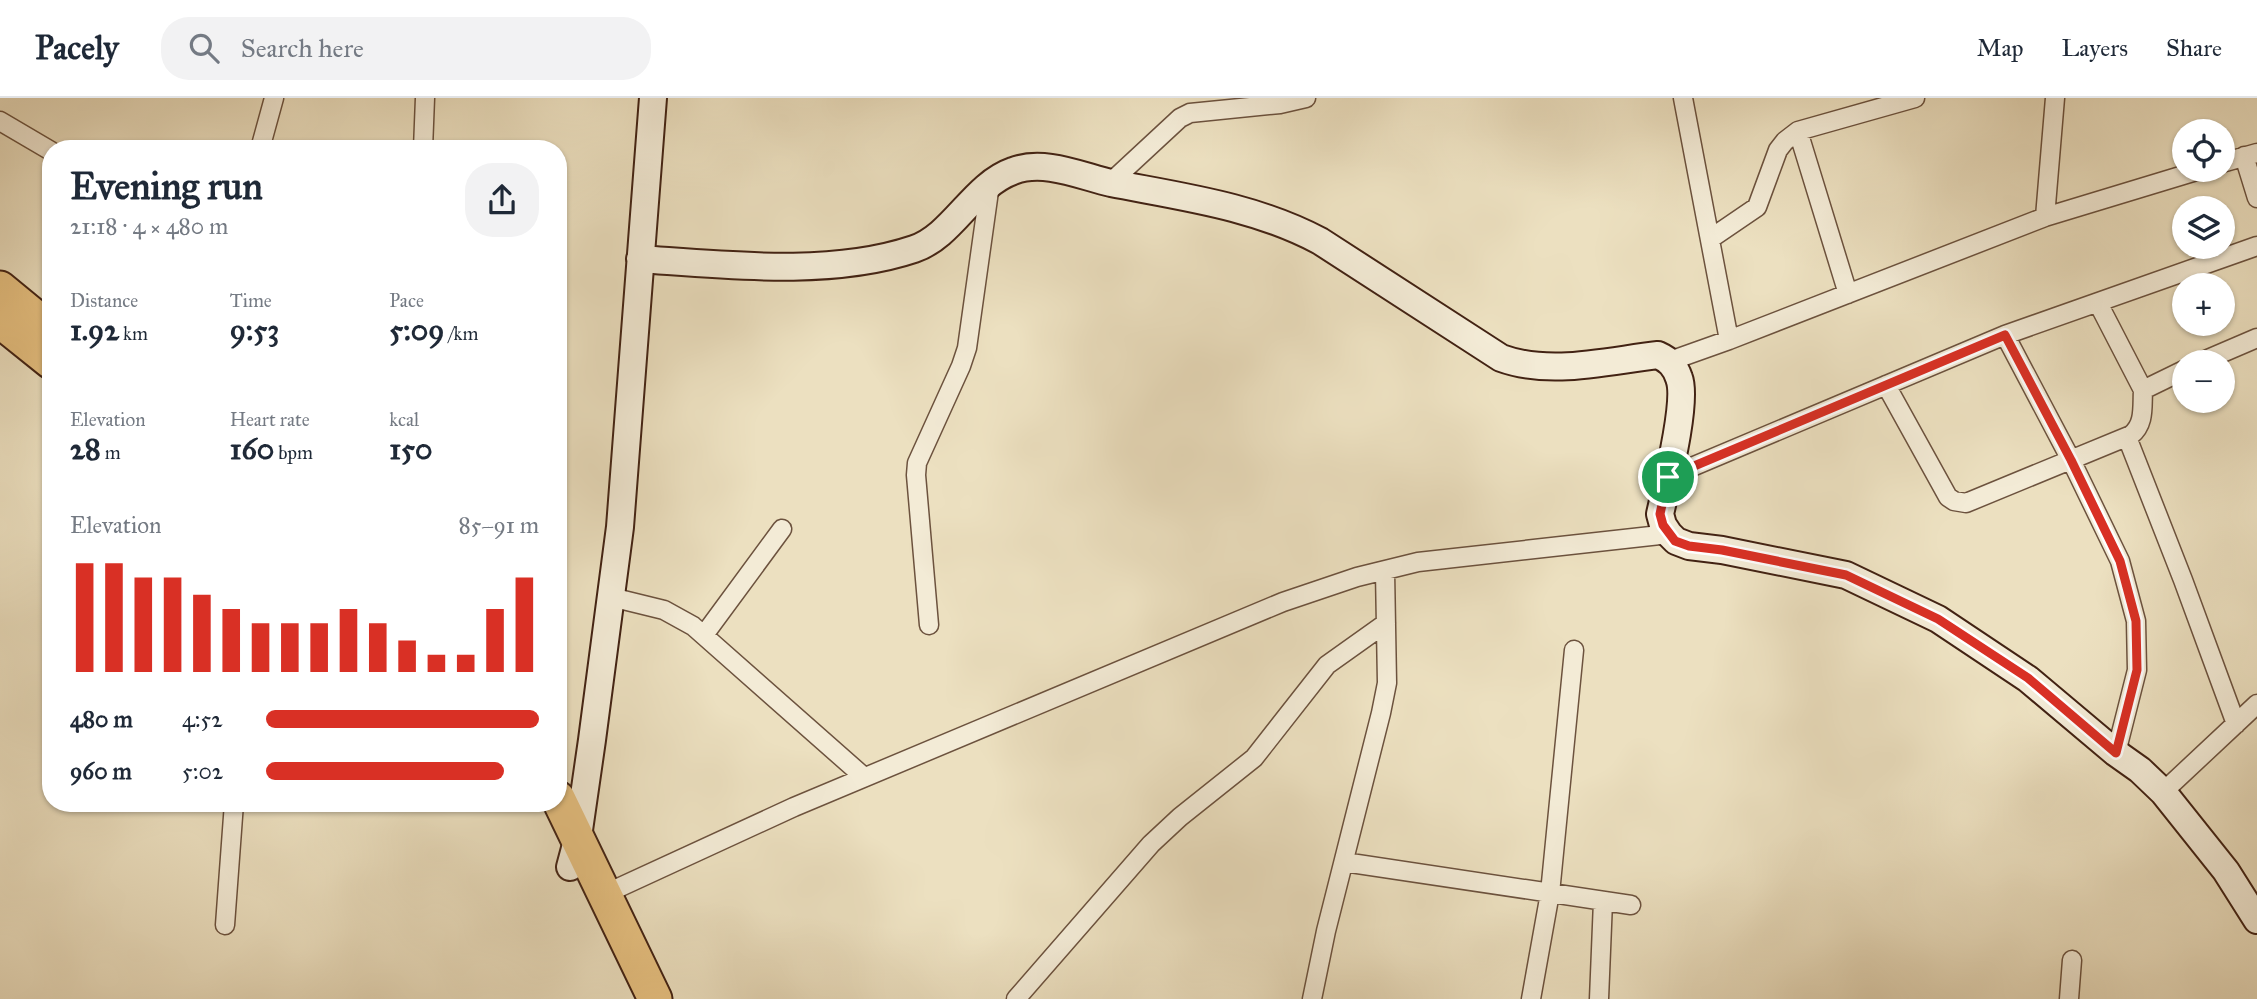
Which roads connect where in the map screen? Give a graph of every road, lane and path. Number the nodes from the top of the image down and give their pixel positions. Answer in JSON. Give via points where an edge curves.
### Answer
{"nodes":[{"id":1,"x":274,"y":98,"type":"edge"},
{"id":2,"x":425,"y":98,"type":"edge"},
{"id":3,"x":653,"y":98,"type":"edge"},
{"id":4,"x":1307,"y":98,"type":"edge"},
{"id":5,"x":1683,"y":98,"type":"edge"},
{"id":6,"x":1915,"y":98,"type":"edge"},
{"id":7,"x":2055,"y":98,"type":"edge"},
{"id":8,"x":0,"y":121,"type":"edge"},
{"id":9,"x":1797,"y":131,"type":"junction"},
{"id":10,"x":262,"y":140,"type":"edge"},
{"id":11,"x":423,"y":140,"type":"edge"},
{"id":12,"x":42,"y":146,"type":"edge"},
{"id":13,"x":2251,"y":155,"type":"edge"},
{"id":14,"x":2172,"y":178,"type":"edge"},
{"id":15,"x":1111,"y":183,"type":"junction"},
{"id":16,"x":990,"y":184,"type":"junction"},
{"id":17,"x":2257,"y":198,"type":"edge"},
{"id":18,"x":2045,"y":217,"type":"junction"},
{"id":19,"x":1710,"y":239,"type":"junction"},
{"id":20,"x":2257,"y":246,"type":"edge"},
{"id":21,"x":640,"y":260,"type":"junction"},
{"id":22,"x":0,"y":288,"type":"edge"},
{"id":23,"x":1848,"y":294,"type":"junction"},
{"id":24,"x":2098,"y":303,"type":"junction"},
{"id":25,"x":0,"y":321,"type":"edge"},
{"id":26,"x":42,"y":323,"type":"edge"},
{"id":27,"x":2005,"y":335,"type":"junction"},
{"id":28,"x":2257,"y":338,"type":"edge"},
{"id":29,"x":1729,"y":340,"type":"junction"},
{"id":30,"x":2229,"y":350,"type":"edge"},
{"id":31,"x":42,"y":355,"type":"edge"},
{"id":32,"x":1670,"y":360,"type":"junction"},
{"id":33,"x":2172,"y":375,"type":"edge"},
{"id":34,"x":1886,"y":385,"type":"junction"},
{"id":35,"x":2143,"y":390,"type":"junction"},
{"id":36,"x":2127,"y":437,"type":"junction"},
{"id":37,"x":2071,"y":460,"type":"junction"},
{"id":38,"x":1668,"y":477,"type":"junction"},
{"id":39,"x":782,"y":529,"type":"dead end"},
{"id":40,"x":1669,"y":534,"type":"junction"},
{"id":41,"x":1385,"y":570,"type":"junction"},
{"id":42,"x":611,"y":597,"type":"junction"},
{"id":43,"x":1386,"y":623,"type":"junction"},
{"id":44,"x":929,"y":625,"type":"dead end"},
{"id":45,"x":704,"y":635,"type":"junction"},
{"id":46,"x":1574,"y":650,"type":"dead end"},
{"id":47,"x":2257,"y":704,"type":"edge"},
{"id":48,"x":2236,"y":724,"type":"junction"},
{"id":49,"x":2116,"y":753,"type":"junction"},
{"id":50,"x":864,"y":777,"type":"junction"},
{"id":51,"x":2163,"y":792,"type":"junction"},
{"id":52,"x":233,"y":812,"type":"edge"},
{"id":53,"x":545,"y":812,"type":"edge"},
{"id":54,"x":562,"y":812,"type":"edge"},
{"id":55,"x":574,"y":852,"type":"junction"},
{"id":56,"x":1343,"y":862,"type":"junction"},
{"id":57,"x":1550,"y":893,"type":"junction"},
{"id":58,"x":605,"y":894,"type":"junction"},
{"id":59,"x":1603,"y":901,"type":"junction"},
{"id":60,"x":1632,"y":905,"type":"dead end"},
{"id":61,"x":2257,"y":920,"type":"edge"},
{"id":62,"x":225,"y":925,"type":"dead end"},
{"id":63,"x":2072,"y":960,"type":"dead end"},
{"id":64,"x":630,"y":999,"type":"edge"},
{"id":65,"x":655,"y":999,"type":"edge"},
{"id":66,"x":1016,"y":999,"type":"edge"},
{"id":67,"x":1312,"y":999,"type":"edge"},
{"id":68,"x":1531,"y":999,"type":"edge"},
{"id":69,"x":1600,"y":999,"type":"edge"},
{"id":70,"x":2068,"y":999,"type":"edge"}],
"edges":[{"from":1,"to":10,"type":"street"},
{"from":2,"to":11,"type":"street"},
{"from":3,"to":21,"type":"street"},
{"from":4,"to":15,"type":"street","via":[[1190,113]]},
{"from":5,"to":19,"type":"street"},
{"from":6,"to":9,"type":"street"},
{"from":7,"to":18,"type":"street"},
{"from":8,"to":12,"type":"street"},
{"from":9,"to":19,"type":"street","via":[[1778,150],[1757,207]]},
{"from":9,"to":23,"type":"street"},
{"from":13,"to":17,"type":"street"},
{"from":14,"to":18,"type":"street"},
{"from":15,"to":16,"type":"street","via":[[1047,167],[1028,167]]},
{"from":15,"to":32,"type":"street","via":[[1199,198],[1288,225],[1501,358],[1521,365],[1544,368],[1658,355]]},
{"from":16,"to":21,"type":"street","via":[[934,239],[874,259],[841,265],[737,266]]},
{"from":16,"to":44,"type":"street","via":[[967,348],[917,463]]},
{"from":18,"to":23,"type":"street"},
{"from":19,"to":29,"type":"street"},
{"from":20,"to":24,"type":"street"},
{"from":21,"to":42,"type":"street"},
{"from":22,"to":26,"type":"highway"},
{"from":23,"to":29,"type":"street"},
{"from":24,"to":27,"type":"street"},
{"from":24,"to":35,"type":"street"},
{"from":25,"to":31,"type":"highway"},
{"from":27,"to":34,"type":"street"},
{"from":27,"to":37,"type":"street"},
{"from":28,"to":30,"type":"street"},
{"from":29,"to":32,"type":"street"},
{"from":32,"to":38,"type":"street","via":[[1680,380],[1681,403]]},
{"from":33,"to":35,"type":"street"},
{"from":34,"to":37,"type":"street","via":[[1954,501],[1977,500]]},
{"from":34,"to":38,"type":"street"},
{"from":35,"to":36,"type":"street","via":[[2141,421]]},
{"from":36,"to":37,"type":"street"},
{"from":36,"to":48,"type":"street"},
{"from":37,"to":49,"type":"street","via":[[2120,561],[2136,621],[2137,670]]},
{"from":38,"to":40,"type":"street","via":[[1660,514]]},
{"from":39,"to":45,"type":"street"},
{"from":40,"to":41,"type":"street","via":[[1418,562]]},
{"from":40,"to":49,"type":"street","via":[[1689,546],[1846,575],[1938,619],[2028,678]]},
{"from":41,"to":43,"type":"street"},
{"from":41,"to":50,"type":"street","via":[[1283,602]]},
{"from":42,"to":45,"type":"street","via":[[664,610]]},
{"from":42,"to":55,"type":"street"},
{"from":43,"to":56,"type":"street","via":[[1387,683]]},
{"from":43,"to":66,"type":"street","via":[[1327,665],[1254,758],[1151,844]]},
{"from":45,"to":50,"type":"street"},
{"from":46,"to":57,"type":"street"},
{"from":47,"to":48,"type":"street"},
{"from":48,"to":51,"type":"street"},
{"from":49,"to":51,"type":"street"},
{"from":50,"to":58,"type":"street"},
{"from":51,"to":61,"type":"street","via":[[2226,871]]},
{"from":52,"to":62,"type":"street"},
{"from":53,"to":55,"type":"highway"},
{"from":54,"to":55,"type":"highway"},
{"from":55,"to":58,"type":"highway"},
{"from":55,"to":64,"type":"highway"},
{"from":56,"to":57,"type":"street"},
{"from":56,"to":67,"type":"street"},
{"from":57,"to":59,"type":"street"},
{"from":57,"to":68,"type":"street"},
{"from":58,"to":65,"type":"highway"},
{"from":59,"to":60,"type":"street"},
{"from":59,"to":69,"type":"street"},
{"from":63,"to":70,"type":"street"}]}
